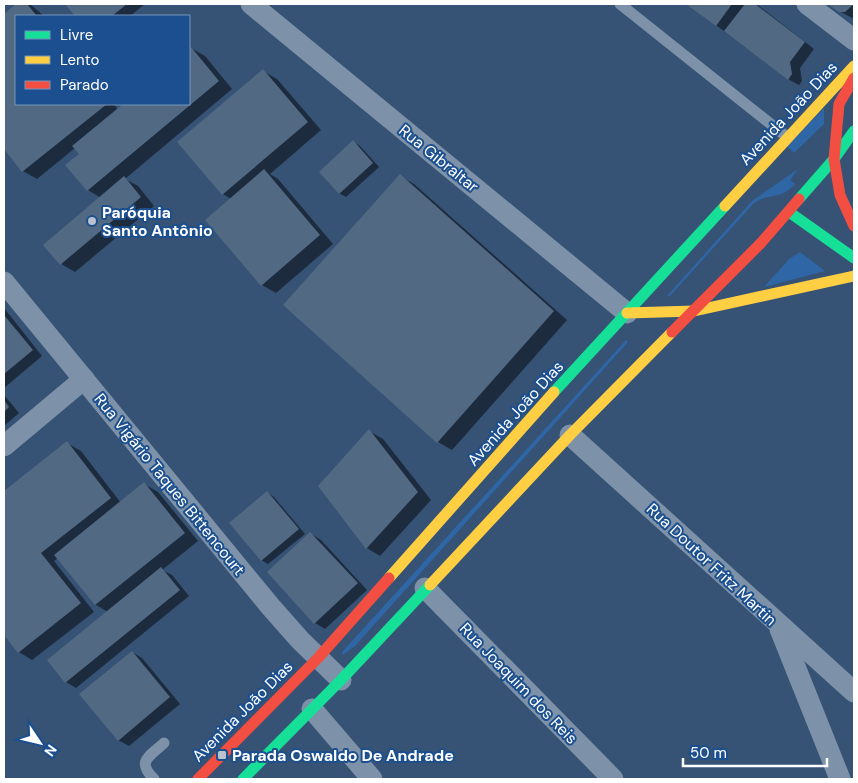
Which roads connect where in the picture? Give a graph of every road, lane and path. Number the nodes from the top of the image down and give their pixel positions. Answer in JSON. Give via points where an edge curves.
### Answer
{"nodes":[{"id":1,"x":251,"y":4,"type":"edge"},
{"id":2,"x":620,"y":4,"type":"edge"},
{"id":3,"x":807,"y":4,"type":"edge"},
{"id":4,"x":854,"y":40,"type":"edge"},
{"id":5,"x":854,"y":66,"type":"edge"},
{"id":6,"x":854,"y":76,"type":"edge"},
{"id":7,"x":854,"y":131,"type":"edge"},
{"id":8,"x":787,"y":137,"type":"junction"},
{"id":9,"x":834,"y":159,"type":"junction"},
{"id":10,"x":789,"y":212,"type":"junction"},
{"id":11,"x":854,"y":226,"type":"edge"},
{"id":12,"x":854,"y":258,"type":"edge"},
{"id":13,"x":854,"y":276,"type":"edge"},
{"id":14,"x":4,"y":282,"type":"edge"},
{"id":15,"x":694,"y":311,"type":"junction"},
{"id":16,"x":627,"y":313,"type":"junction"},
{"id":17,"x":84,"y":379,"type":"junction"},
{"id":18,"x":570,"y":435,"type":"junction"},
{"id":19,"x":4,"y":446,"type":"edge"},
{"id":20,"x":425,"y":588,"type":"junction"},
{"id":21,"x":778,"y":625,"type":"junction"},
{"id":22,"x":318,"y":658,"type":"junction"},
{"id":23,"x":341,"y":680,"type":"junction"},
{"id":24,"x":854,"y":692,"type":"edge"},
{"id":25,"x":312,"y":709,"type":"junction"},
{"id":26,"x":164,"y":743,"type":"dead end"},
{"id":27,"x":154,"y":779,"type":"edge"},
{"id":28,"x":198,"y":779,"type":"edge"},
{"id":29,"x":243,"y":779,"type":"edge"},
{"id":30,"x":372,"y":779,"type":"edge"},
{"id":31,"x":613,"y":779,"type":"edge"},
{"id":32,"x":840,"y":779,"type":"edge"}],
"edges":[{"from":1,"to":16,"type":"street","name":"Rua Gibraltar"},
{"from":2,"to":8,"type":"lane"},
{"from":3,"to":4,"type":"street"},
{"from":5,"to":8,"type":"main road","name":"Avenida João Dias"},
{"from":6,"to":9,"type":"main road","via":[[839,104]]},
{"from":7,"to":9,"type":"main road"},
{"from":8,"to":16,"type":"main road","name":"Avenida João Dias"},
{"from":9,"to":10,"type":"main road"},
{"from":9,"to":11,"type":"main road","via":[[840,194]]},
{"from":10,"to":12,"type":"main road"},
{"from":10,"to":15,"type":"main road"},
{"from":13,"to":15,"type":"main road"},
{"from":14,"to":17,"type":"street","name":"Rua Vigário Taques Bittencourt"},
{"from":15,"to":16,"type":"main road"},
{"from":15,"to":18,"type":"main road"},
{"from":16,"to":22,"type":"main road","name":"Avenida João Dias"},
{"from":17,"to":19,"type":"street"},
{"from":17,"to":22,"type":"street","name":"Rua Vigário Taques Bittencourt","via":[[270,606]]},
{"from":18,"to":20,"type":"main road"},
{"from":18,"to":21,"type":"street","name":"Rua Doutor Fritz Martin"},
{"from":20,"to":23,"type":"main road"},
{"from":20,"to":31,"type":"street","name":"Rua Joaquim dos Reis"},
{"from":21,"to":24,"type":"street","name":"Rua Doutor Fritz Martin"},
{"from":21,"to":32,"type":"street"},
{"from":22,"to":23,"type":"street","name":"Rua Vigário Taques Bittencourt"},
{"from":22,"to":28,"type":"main road","name":"Avenida João Dias"},
{"from":23,"to":25,"type":"main road"},
{"from":25,"to":29,"type":"main road"},
{"from":25,"to":30,"type":"street"},
{"from":26,"to":27,"type":"lane","via":[[145,762],[145,770]]}]}
